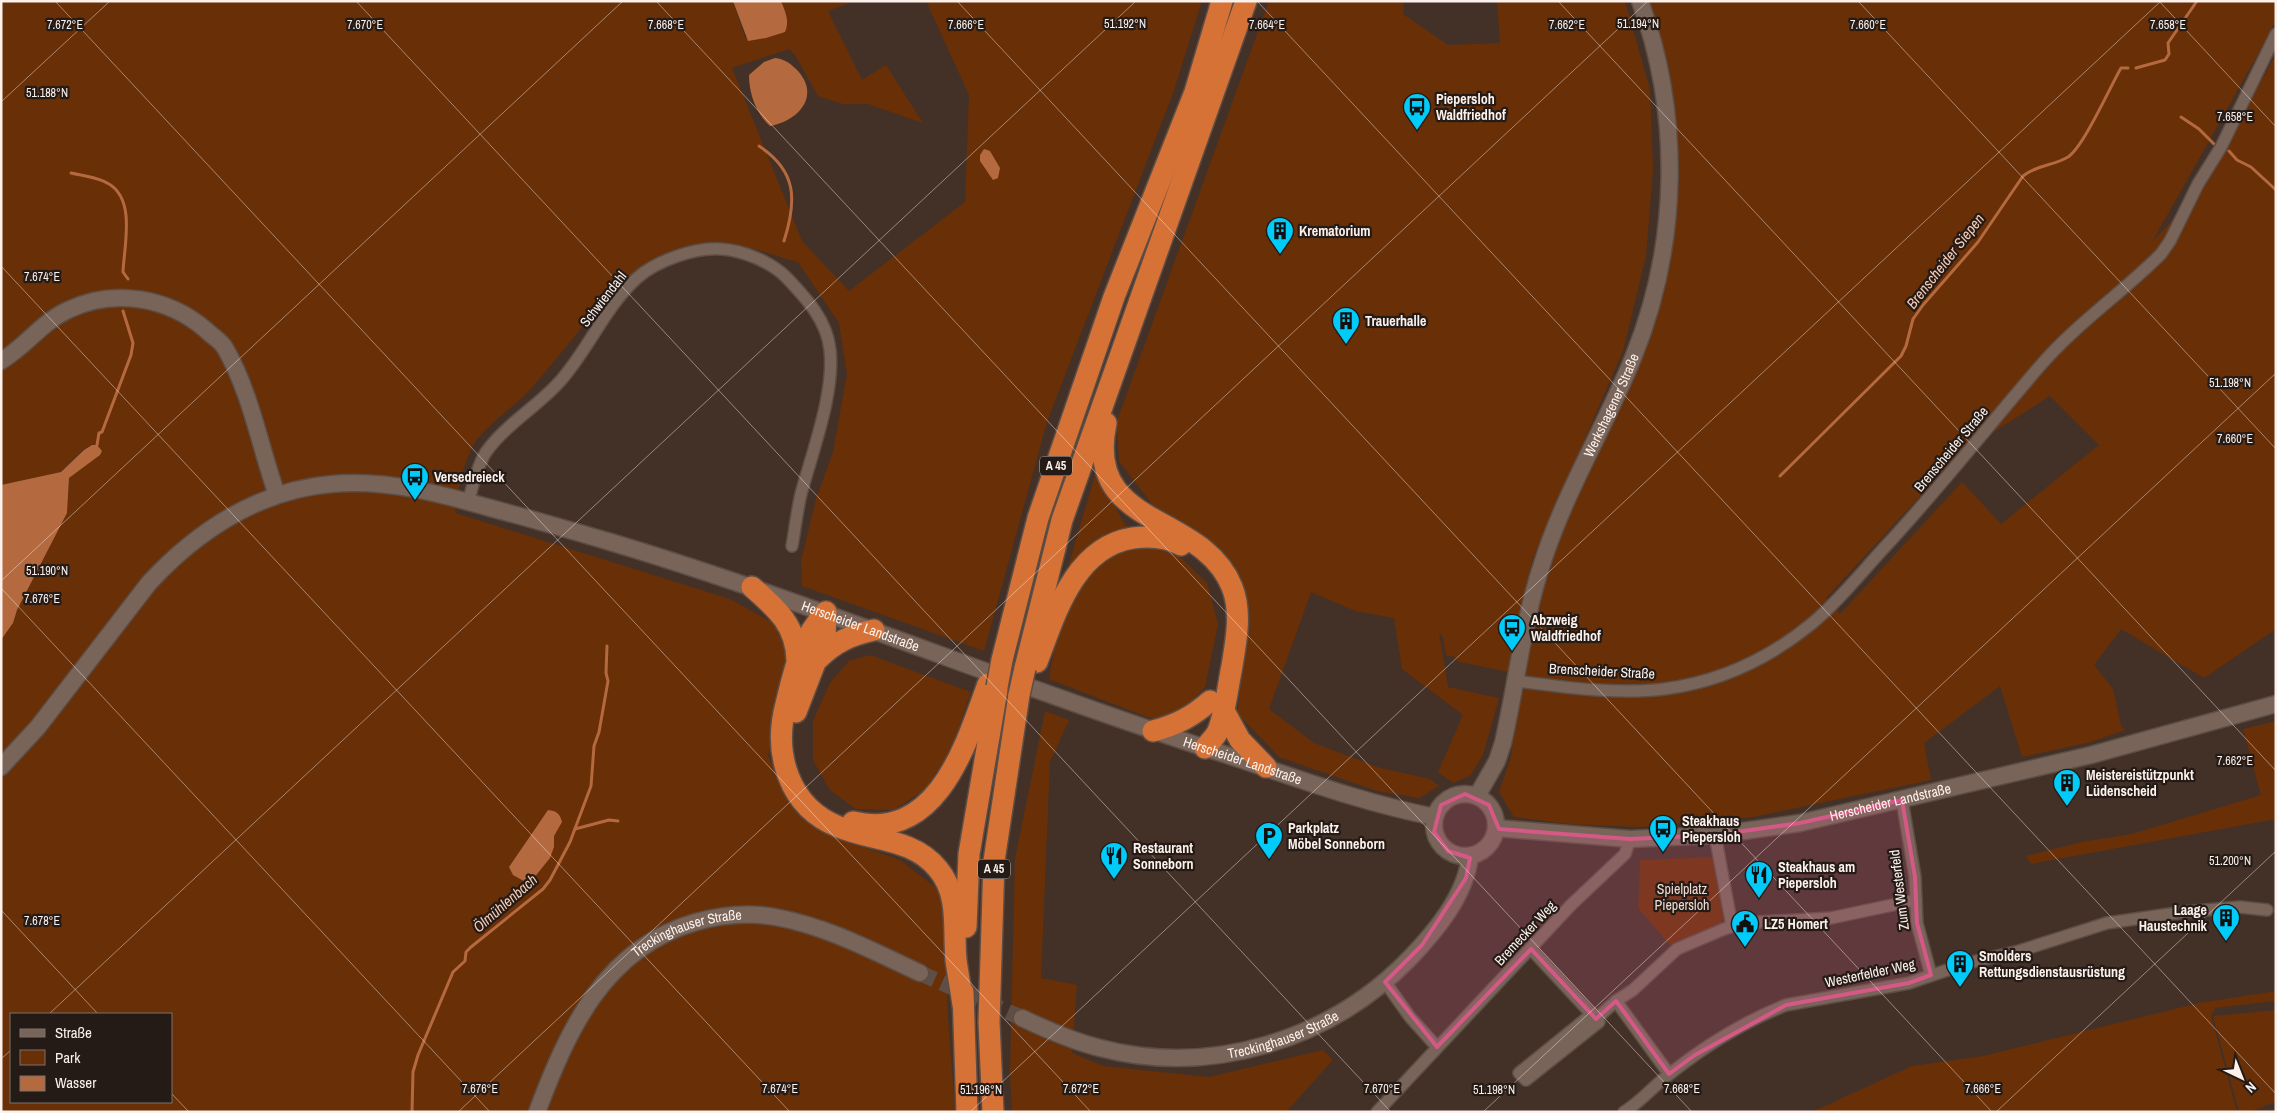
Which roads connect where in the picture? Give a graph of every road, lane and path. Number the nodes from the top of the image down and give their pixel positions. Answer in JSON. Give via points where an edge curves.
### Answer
{"nodes":[{"id":1,"x":1222,"y":1,"type":"edge"},
{"id":2,"x":1246,"y":1,"type":"edge"},
{"id":3,"x":1640,"y":1,"type":"edge"},
{"id":4,"x":2276,"y":34,"type":"edge"},
{"id":5,"x":1121,"y":354,"type":"junction"},
{"id":6,"x":1,"y":361,"type":"edge"},
{"id":7,"x":277,"y":495,"type":"junction"},
{"id":8,"x":468,"y":502,"type":"junction"},
{"id":9,"x":792,"y":546,"type":"dead end"},
{"id":10,"x":752,"y":588,"type":"junction"},
{"id":11,"x":826,"y":612,"type":"junction"},
{"id":12,"x":874,"y":630,"type":"junction"},
{"id":13,"x":806,"y":661,"type":"junction"},
{"id":14,"x":1029,"y":670,"type":"junction"},
{"id":15,"x":1516,"y":680,"type":"junction"},
{"id":16,"x":992,"y":686,"type":"junction"},
{"id":17,"x":2276,"y":704,"type":"edge"},
{"id":18,"x":1216,"y":705,"type":"junction"},
{"id":19,"x":1153,"y":731,"type":"junction"},
{"id":20,"x":1205,"y":748,"type":"junction"},
{"id":21,"x":1,"y":767,"type":"edge"},
{"id":22,"x":1266,"y":767,"type":"junction"},
{"id":23,"x":1477,"y":796,"type":"junction"},
{"id":24,"x":1902,"y":800,"type":"junction"},
{"id":25,"x":1435,"y":817,"type":"junction"},
{"id":26,"x":1496,"y":828,"type":"junction"},
{"id":27,"x":1716,"y":835,"type":"junction"},
{"id":28,"x":1630,"y":839,"type":"junction"},
{"id":29,"x":1470,"y":856,"type":"junction"},
{"id":30,"x":1916,"y":900,"type":"junction"},
{"id":31,"x":2267,"y":910,"type":"dead end"},
{"id":32,"x":1732,"y":926,"type":"junction"},
{"id":33,"x":1531,"y":949,"type":"junction"},
{"id":34,"x":920,"y":972,"type":"tunnel mouth"},
{"id":35,"x":1931,"y":975,"type":"junction"},
{"id":36,"x":1385,"y":982,"type":"junction"},
{"id":37,"x":1616,"y":1001,"type":"junction"},
{"id":38,"x":963,"y":1005,"type":"junction"},
{"id":39,"x":1594,"y":1017,"type":"junction"},
{"id":40,"x":1022,"y":1018,"type":"tunnel mouth"},
{"id":41,"x":1437,"y":1047,"type":"junction"},
{"id":42,"x":1669,"y":1074,"type":"junction"},
{"id":43,"x":537,"y":1112,"type":"edge"},
{"id":44,"x":967,"y":1112,"type":"edge"},
{"id":45,"x":993,"y":1112,"type":"edge"},
{"id":46,"x":1377,"y":1112,"type":"edge"},
{"id":47,"x":1624,"y":1112,"type":"edge"}],
"edges":[{"from":1,"to":16,"type":"highway","number":"A 45","bridge":true,"via":[[1195,92],[1114,296],[1038,518]]},
{"from":2,"to":5,"type":"highway","number":"A 45"},
{"from":3,"to":15,"type":"main road","name":"Werkshagener Straße","via":[[1661,76],[1669,145],[1670,184],[1660,272],[1633,358],[1542,561]]},
{"from":4,"to":15,"type":"street","name":"Brenscheider Straße","via":[[2221,147],[2161,254],[2074,330],[1908,523],[1810,625],[1738,670],[1701,682],[1663,689],[1611,690]]},
{"from":5,"to":14,"type":"highway","number":"A 45","via":[[1062,520]]},
{"from":5,"to":18,"type":"highway","via":[[1103,436],[1105,467],[1119,494],[1143,515],[1201,546],[1223,570],[1232,588],[1237,610],[1236,638]]},
{"from":6,"to":7,"type":"main road","via":[[48,322],[83,304],[124,297],[168,306],[203,327],[224,346],[240,378]]},
{"from":7,"to":8,"type":"main road","name":"Herscheider Landstraße","via":[[328,484],[370,483],[422,490]]},
{"from":7,"to":21,"type":"main road","name":"Herscheider Landstraße","via":[[217,524],[165,565],[38,727]]},
{"from":8,"to":9,"type":"street","name":"Schwiendahl","via":[[485,453],[562,379],[637,278],[676,257],[722,249],[752,256],[780,272],[809,301],[823,326],[830,349],[830,379],[800,497]]},
{"from":8,"to":10,"type":"main road","name":"Herscheider Landstraße","via":[[688,565]]},
{"from":10,"to":11,"type":"main road","name":"Herscheider Landstraße"},
{"from":10,"to":13,"type":"highway","via":[[776,607],[787,621]]},
{"from":11,"to":12,"type":"main road","name":"Herscheider Landstraße"},
{"from":11,"to":13,"type":"highway","via":[[825,637]]},
{"from":12,"to":13,"type":"highway","via":[[847,637]]},
{"from":12,"to":19,"type":"main road","name":"Herscheider Landstraße"},
{"from":13,"to":16,"type":"highway","via":[[793,722],[793,761],[800,781],[815,800],[834,814],[860,823],[883,823],[905,817],[937,793],[956,766]]},
{"from":13,"to":38,"type":"highway","via":[[780,735],[790,781],[804,803],[827,822],[911,848],[938,869],[951,893],[955,912],[956,960]]},
{"from":14,"to":18,"type":"highway","via":[[1066,592],[1086,564],[1098,553],[1126,539],[1158,538],[1176,542],[1199,557],[1223,590],[1227,606],[1227,635]]},
{"from":14,"to":45,"type":"highway","number":"A 45","via":[[1016,717],[994,861],[989,1022]]},
{"from":15,"to":23,"type":"main road","name":"Werkshagener Straße","via":[[1497,761]]},
{"from":16,"to":38,"type":"highway","number":"A 45","via":[[969,854]]},
{"from":17,"to":24,"type":"main road","name":"Herscheider Landstraße","via":[[2109,750]]},
{"from":18,"to":19,"type":"highway","via":[[1172,726]]},
{"from":18,"to":20,"type":"highway","via":[[1217,733]]},
{"from":18,"to":22,"type":"highway","via":[[1240,740]]},
{"from":19,"to":20,"type":"main road","name":"Herscheider Landstraße"},
{"from":20,"to":22,"type":"main road","name":"Herscheider Landstraße"},
{"from":22,"to":25,"type":"main road","name":"Herscheider Landstraße","via":[[1358,799]]},
{"from":23,"to":25,"type":"main road","via":[[1454,796],[1441,805]]},
{"from":23,"to":26,"type":"main road","via":[[1492,810]]},
{"from":24,"to":27,"type":"main road","name":"Herscheider Landstraße","via":[[1800,823]]},
{"from":24,"to":30,"type":"street","name":"Zum Westerfeld"},
{"from":25,"to":29,"type":"main road","via":[[1434,832],[1440,845],[1455,855]]},
{"from":26,"to":28,"type":"main road","name":"Herscheider Landstraße"},
{"from":26,"to":29,"type":"main road","via":[[1487,848]]},
{"from":27,"to":28,"type":"main road","name":"Herscheider Landstraße"},
{"from":27,"to":32,"type":"street"},
{"from":28,"to":33,"type":"street","name":"Bremecker Weg","via":[[1625,854],[1571,905]]},
{"from":29,"to":36,"type":"main road","name":"Treckinghauser Straße","via":[[1466,878],[1446,913],[1422,946]]},
{"from":30,"to":32,"type":"street","via":[[1826,919],[1772,920]]},
{"from":30,"to":35,"type":"street","name":"Zum Westerfeld","via":[[1917,923]]},
{"from":31,"to":35,"type":"street","name":"Westerfelder Weg","via":[[2231,908],[2107,923]]},
{"from":32,"to":37,"type":"street","via":[[1677,948],[1633,990]]},
{"from":33,"to":39,"type":"street"},
{"from":33,"to":41,"type":"street","name":"Bremecker Weg"},
{"from":34,"to":43,"type":"main road","name":"Treckinghauser Straße","via":[[824,930],[776,917],[714,917],[673,929],[622,962],[593,995],[575,1022]]},
{"from":35,"to":42,"type":"street","name":"Westerfelder Weg","via":[[1909,983],[1771,1011],[1695,1055]]},
{"from":36,"to":40,"type":"main road","name":"Treckinghauser Straße","via":[[1350,1008],[1312,1029],[1272,1044],[1196,1058],[1161,1058],[1101,1049],[1070,1040]]},
{"from":36,"to":41,"type":"street"},
{"from":37,"to":39,"type":"street"},
{"from":37,"to":42,"type":"street"},
{"from":38,"to":44,"type":"highway","number":"A 45"},
{"from":39,"to":39,"type":"street","via":[[1599,1022],[1526,1080],[1520,1073]]},
{"from":41,"to":46,"type":"street","name":"Bremecker Weg"},
{"from":42,"to":47,"type":"street","name":"Westerfelder Weg","via":[[1647,1096]]}]}
